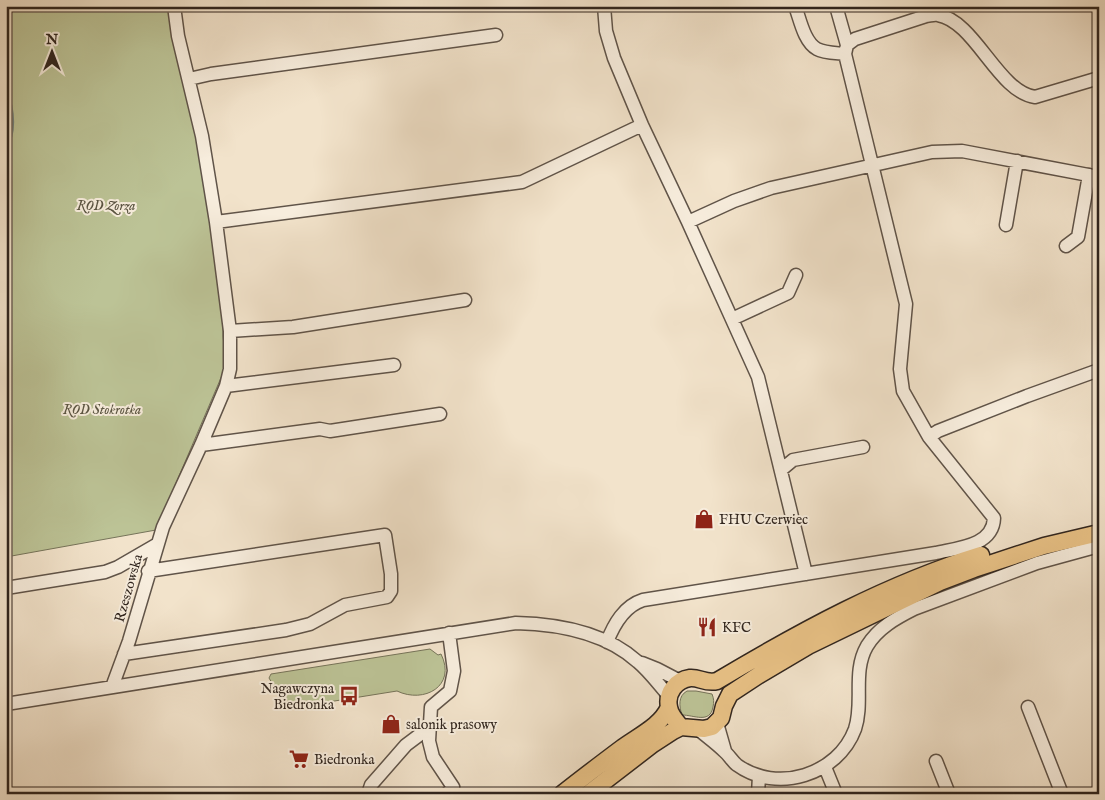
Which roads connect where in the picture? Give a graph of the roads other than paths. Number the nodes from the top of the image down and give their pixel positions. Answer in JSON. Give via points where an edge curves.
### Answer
{"nodes":[{"id":1,"x":174,"y":6,"type":"edge"},
{"id":2,"x":604,"y":6,"type":"edge"},
{"id":3,"x":795,"y":6,"type":"edge"},
{"id":4,"x":836,"y":6,"type":"edge"},
{"id":5,"x":496,"y":35,"type":"dead end"},
{"id":6,"x":846,"y":49,"type":"junction"},
{"id":7,"x":1099,"y":78,"type":"edge"},
{"id":8,"x":189,"y":79,"type":"junction"},
{"id":9,"x":642,"y":125,"type":"junction"},
{"id":10,"x":1017,"y":161,"type":"junction"},
{"id":11,"x":872,"y":166,"type":"junction"},
{"id":12,"x":1094,"y":176,"type":"edge"},
{"id":13,"x":216,"y":222,"type":"junction"},
{"id":14,"x":688,"y":222,"type":"junction"},
{"id":15,"x":1006,"y":225,"type":"dead end"},
{"id":16,"x":1066,"y":246,"type":"dead end"},
{"id":17,"x":796,"y":274,"type":"dead end"},
{"id":18,"x":465,"y":300,"type":"dead end"},
{"id":19,"x":732,"y":319,"type":"junction"},
{"id":20,"x":228,"y":335,"type":"junction"},
{"id":21,"x":394,"y":365,"type":"dead end"},
{"id":22,"x":1099,"y":370,"type":"edge"},
{"id":23,"x":226,"y":386,"type":"junction"},
{"id":24,"x":440,"y":414,"type":"dead end"},
{"id":25,"x":929,"y":437,"type":"junction"},
{"id":26,"x":202,"y":445,"type":"junction"},
{"id":27,"x":863,"y":448,"type":"dead end"},
{"id":28,"x":780,"y":470,"type":"junction"},
{"id":29,"x":1099,"y":523,"type":"edge"},
{"id":30,"x":1099,"y":533,"type":"edge"},
{"id":31,"x":156,"y":545,"type":"junction"},
{"id":32,"x":1099,"y":546,"type":"edge"},
{"id":33,"x":148,"y":571,"type":"junction"},
{"id":34,"x":806,"y":574,"type":"junction"},
{"id":35,"x":6,"y":588,"type":"edge"},
{"id":36,"x":449,"y":633,"type":"junction"},
{"id":37,"x":607,"y":642,"type":"junction"},
{"id":38,"x":124,"y":654,"type":"junction"},
{"id":39,"x":638,"y":661,"type":"junction"},
{"id":40,"x":680,"y":681,"type":"junction"},
{"id":41,"x":711,"y":682,"type":"junction"},
{"id":42,"x":112,"y":687,"type":"junction"},
{"id":43,"x":669,"y":702,"type":"junction"},
{"id":44,"x":6,"y":704,"type":"edge"},
{"id":45,"x":724,"y":706,"type":"junction"},
{"id":46,"x":1028,"y":706,"type":"dead end"},
{"id":47,"x":717,"y":723,"type":"junction"},
{"id":48,"x":430,"y":727,"type":"junction"},
{"id":49,"x":681,"y":727,"type":"junction"},
{"id":50,"x":698,"y":729,"type":"junction"},
{"id":51,"x":725,"y":751,"type":"junction"},
{"id":52,"x":936,"y":761,"type":"dead end"},
{"id":53,"x":825,"y":767,"type":"junction"},
{"id":54,"x":759,"y":776,"type":"junction"},
{"id":55,"x":368,"y":794,"type":"edge"},
{"id":56,"x":447,"y":794,"type":"edge"},
{"id":57,"x":562,"y":794,"type":"edge"},
{"id":58,"x":588,"y":794,"type":"edge"},
{"id":59,"x":758,"y":794,"type":"edge"},
{"id":60,"x":836,"y":794,"type":"edge"},
{"id":61,"x":950,"y":794,"type":"edge"},
{"id":62,"x":1062,"y":794,"type":"edge"}],
"edges":[{"from":1,"to":8,"type":"street"},
{"from":2,"to":9,"type":"street","via":[[606,31],[614,58]]},
{"from":3,"to":6,"type":"street","via":[[811,45],[818,50]]},
{"from":4,"to":6,"type":"street"},
{"from":5,"to":8,"type":"street"},
{"from":6,"to":7,"type":"street","via":[[855,39],[937,15],[950,20],[968,34],[1007,80],[1027,96],[1035,97]]},
{"from":6,"to":11,"type":"street"},
{"from":8,"to":13,"type":"street"},
{"from":9,"to":13,"type":"street","via":[[522,182]]},
{"from":9,"to":14,"type":"street"},
{"from":10,"to":11,"type":"street","via":[[948,150]]},
{"from":10,"to":12,"type":"street"},
{"from":10,"to":15,"type":"street"},
{"from":11,"to":14,"type":"street","via":[[771,188]]},
{"from":11,"to":25,"type":"street","via":[[906,304],[900,369],[903,391]]},
{"from":12,"to":16,"type":"street","via":[[1078,237]]},
{"from":13,"to":20,"type":"street"},
{"from":14,"to":19,"type":"street"},
{"from":17,"to":19,"type":"street","via":[[788,292]]},
{"from":18,"to":20,"type":"street"},
{"from":19,"to":28,"type":"street","via":[[758,377]]},
{"from":20,"to":23,"type":"street","via":[[230,369]]},
{"from":21,"to":23,"type":"street"},
{"from":22,"to":25,"type":"street","via":[[1026,396]]},
{"from":23,"to":26,"type":"street"},
{"from":24,"to":26,"type":"street","via":[[330,432],[320,429]]},
{"from":25,"to":34,"type":"street","via":[[994,518],[994,526],[986,538],[936,553]]},
{"from":26,"to":31,"type":"street","via":[[162,520]]},
{"from":27,"to":28,"type":"street","via":[[793,460]]},
{"from":28,"to":34,"type":"street"},
{"from":29,"to":41,"type":"main road","via":[[972,558],[881,593],[838,612]]},
{"from":30,"to":45,"type":"main road","via":[[1044,546],[940,582],[808,646],[730,694]]},
{"from":31,"to":33,"type":"street","name":"Rzeszowska"},
{"from":31,"to":35,"type":"street","name":"Rzeszowska","via":[[105,572]]},
{"from":32,"to":53,"type":"street","via":[[1037,563],[914,609],[881,629],[867,646],[859,667],[855,729],[837,758]]},
{"from":33,"to":38,"type":"street","name":"Rzeszowska"},
{"from":33,"to":38,"type":"street","via":[[385,535],[391,591],[387,597],[346,605],[310,624],[286,630]]},
{"from":34,"to":37,"type":"street","via":[[642,600],[632,604],[621,617]]},
{"from":36,"to":37,"type":"street","via":[[516,623],[541,624],[568,628]]},
{"from":36,"to":42,"type":"street"},
{"from":36,"to":48,"type":"street","via":[[454,671],[450,691],[431,707]]},
{"from":37,"to":39,"type":"street"},
{"from":38,"to":42,"type":"street","name":"Rzeszowska"},
{"from":39,"to":40,"type":"street"},
{"from":39,"to":43,"type":"street"},
{"from":40,"to":41,"type":"main road","via":[[692,678]]},
{"from":40,"to":43,"type":"main road","via":[[672,688]]},
{"from":41,"to":45,"type":"main road","via":[[719,691]]},
{"from":42,"to":44,"type":"street"},
{"from":43,"to":49,"type":"main road","via":[[674,719]]},
{"from":43,"to":57,"type":"main road","via":[[666,714],[654,725]]},
{"from":45,"to":47,"type":"main road"},
{"from":46,"to":62,"type":"street"},
{"from":47,"to":50,"type":"main road"},
{"from":47,"to":51,"type":"street"},
{"from":48,"to":55,"type":"street","via":[[406,745],[371,785]]},
{"from":48,"to":56,"type":"street","via":[[433,757],[453,786]]},
{"from":49,"to":50,"type":"main road"},
{"from":49,"to":58,"type":"main road","via":[[653,744]]},
{"from":50,"to":51,"type":"street"},
{"from":51,"to":54,"type":"street","via":[[736,765]]},
{"from":52,"to":61,"type":"street"},
{"from":53,"to":54,"type":"street","via":[[789,779]]},
{"from":53,"to":60,"type":"street"},
{"from":54,"to":59,"type":"street"}]}
